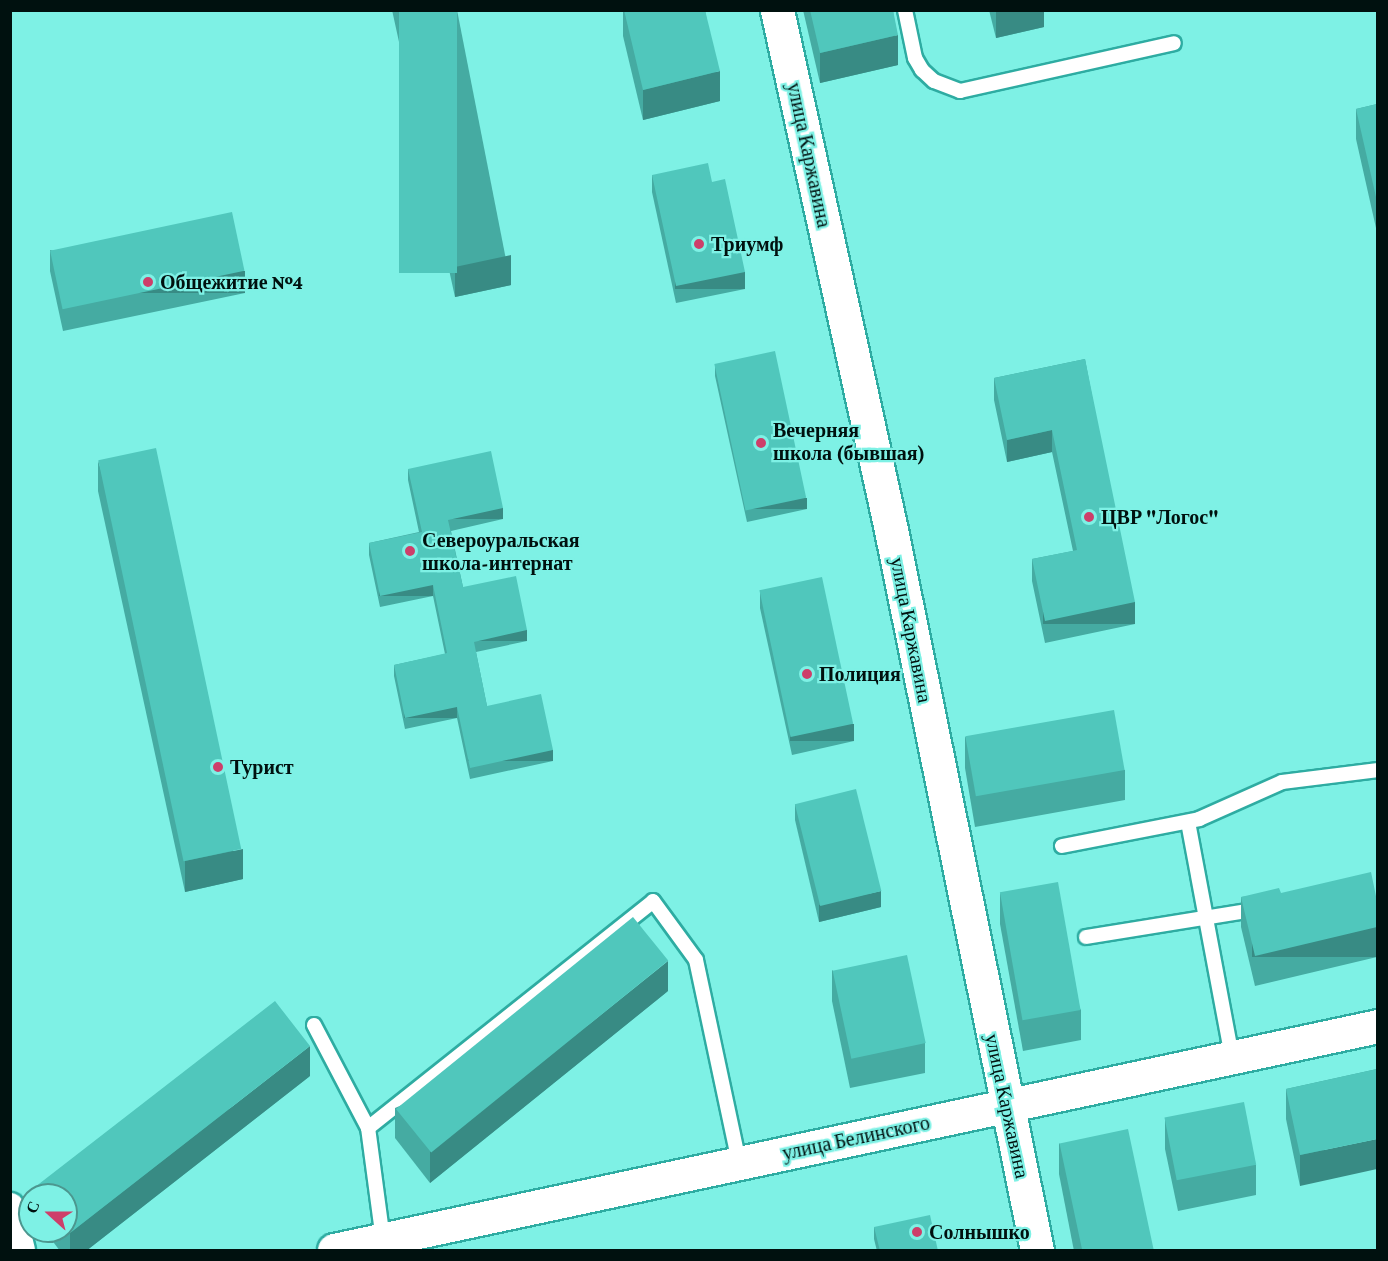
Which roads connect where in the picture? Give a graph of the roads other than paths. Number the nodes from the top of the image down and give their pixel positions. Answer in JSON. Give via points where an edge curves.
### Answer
{"nodes":[{"id":1,"x":777,"y":10,"type":"edge"},
{"id":2,"x":905,"y":10,"type":"edge"},
{"id":3,"x":1174,"y":43,"type":"dead end"},
{"id":4,"x":1377,"y":770,"type":"edge"},
{"id":5,"x":1188,"y":822,"type":"junction"},
{"id":6,"x":1062,"y":846,"type":"dead end"},
{"id":7,"x":1276,"y":906,"type":"edge"},
{"id":8,"x":1208,"y":918,"type":"junction"},
{"id":9,"x":1086,"y":937,"type":"dead end"},
{"id":10,"x":314,"y":1025,"type":"dead end"},
{"id":11,"x":1377,"y":1026,"type":"edge"},
{"id":12,"x":1232,"y":1057,"type":"junction"},
{"id":13,"x":1007,"y":1105,"type":"junction"},
{"id":14,"x":368,"y":1128,"type":"junction"},
{"id":15,"x":739,"y":1163,"type":"junction"},
{"id":16,"x":10,"y":1207,"type":"edge"},
{"id":17,"x":385,"y":1245,"type":"edge"},
{"id":18,"x":21,"y":1251,"type":"edge"},
{"id":19,"x":334,"y":1251,"type":"edge"},
{"id":20,"x":1037,"y":1251,"type":"edge"}],
"edges":[{"from":1,"to":13,"type":"street","name":"улица Каржавина","via":[[891,530]]},
{"from":2,"to":3,"type":"lane","via":[[915,58],[922,70],[934,81],[960,91]]},
{"from":4,"to":5,"type":"lane","via":[[1282,782]]},
{"from":5,"to":6,"type":"lane"},
{"from":5,"to":8,"type":"lane"},
{"from":7,"to":8,"type":"lane"},
{"from":8,"to":9,"type":"lane"},
{"from":8,"to":12,"type":"lane"},
{"from":10,"to":14,"type":"lane"},
{"from":11,"to":12,"type":"street","name":"улица Белинского"},
{"from":12,"to":13,"type":"street","name":"улица Белинского"},
{"from":13,"to":15,"type":"street","name":"улица Белинского"},
{"from":13,"to":20,"type":"street","name":"улица Каржавина"},
{"from":14,"to":15,"type":"lane","via":[[653,901],[696,960]]},
{"from":14,"to":17,"type":"lane"},
{"from":15,"to":17,"type":"street","name":"улица Белинского"},
{"from":16,"to":18,"type":"street"},
{"from":17,"to":19,"type":"street","name":"улица Белинского"}]}
